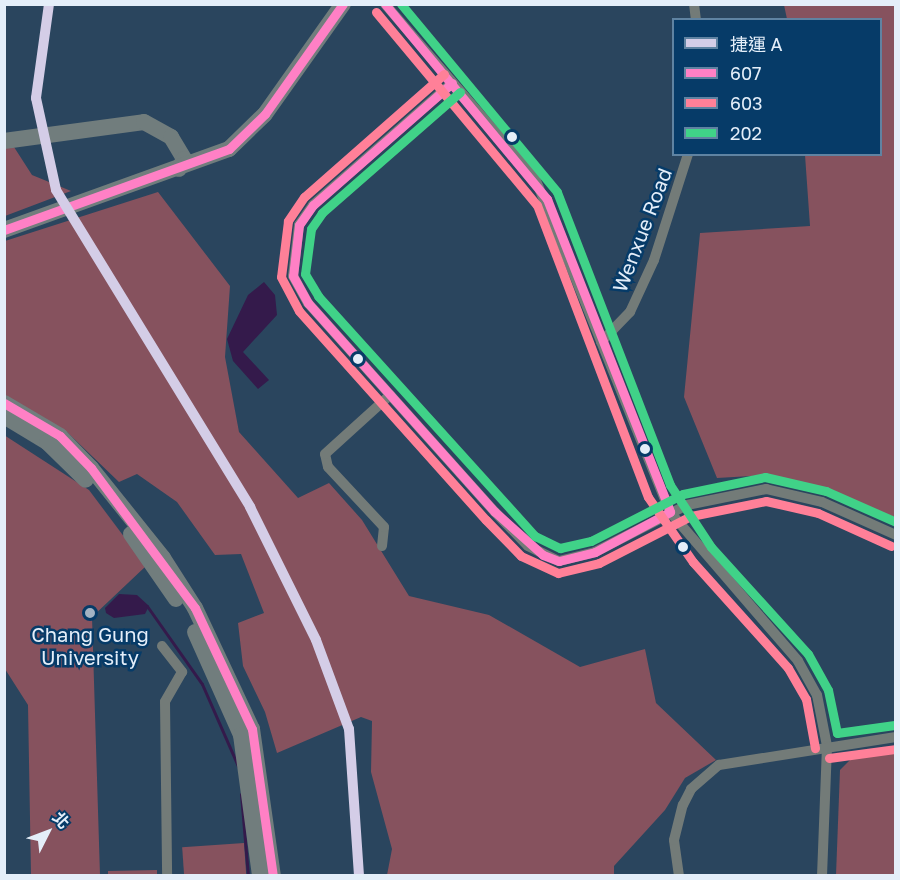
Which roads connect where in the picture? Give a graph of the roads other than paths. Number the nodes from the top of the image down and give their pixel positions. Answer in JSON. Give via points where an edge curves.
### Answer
{"nodes":[{"id":1,"x":328,"y":4,"type":"edge"},
{"id":2,"x":344,"y":4,"type":"edge"},
{"id":3,"x":385,"y":4,"type":"edge"},
{"id":4,"x":452,"y":83,"type":"junction"},
{"id":5,"x":4,"y":141,"type":"edge"},
{"id":6,"x":4,"y":147,"type":"edge"},
{"id":7,"x":687,"y":156,"type":"edge"},
{"id":8,"x":181,"y":163,"type":"junction"},
{"id":9,"x":4,"y":221,"type":"edge"},
{"id":10,"x":4,"y":230,"type":"edge"},
{"id":11,"x":601,"y":342,"type":"junction"},
{"id":12,"x":390,"y":395,"type":"junction"},
{"id":13,"x":4,"y":403,"type":"edge"},
{"id":14,"x":4,"y":416,"type":"edge"},
{"id":15,"x":670,"y":512,"type":"junction"},
{"id":16,"x":896,"y":535,"type":"edge"},
{"id":17,"x":382,"y":546,"type":"dead end"},
{"id":18,"x":162,"y":646,"type":"dead end"},
{"id":19,"x":896,"y":737,"type":"edge"},
{"id":20,"x":827,"y":746,"type":"junction"},
{"id":21,"x":167,"y":876,"type":"edge"},
{"id":22,"x":260,"y":876,"type":"edge"},
{"id":23,"x":273,"y":876,"type":"edge"},
{"id":24,"x":680,"y":876,"type":"edge"},
{"id":25,"x":822,"y":876,"type":"edge"}],
"edges":[{"from":1,"to":8,"type":"street","via":[[255,112],[224,140]]},
{"from":2,"to":8,"type":"street","via":[[255,126],[215,157]]},
{"from":3,"to":4,"type":"street"},
{"from":4,"to":11,"type":"street","via":[[547,199]]},
{"from":4,"to":12,"type":"street","via":[[313,205],[299,225],[293,250],[293,276],[308,303]]},
{"from":5,"to":8,"type":"street","via":[[131,121],[158,127]]},
{"from":6,"to":8,"type":"street","via":[[134,127],[155,132]]},
{"from":7,"to":11,"type":"street","name":"Wenxue Road","via":[[654,260],[630,312]]},
{"from":8,"to":9,"type":"street"},
{"from":8,"to":10,"type":"street"},
{"from":11,"to":15,"type":"street"},
{"from":12,"to":15,"type":"street","via":[[495,512],[543,555],[559,561],[595,552]]},
{"from":12,"to":17,"type":"street","via":[[325,454],[328,467],[384,527]]},
{"from":13,"to":23,"type":"street","via":[[60,436],[91,468],[163,558],[195,608],[252,729]]},
{"from":14,"to":22,"type":"street","via":[[47,442],[79,471],[127,527],[184,611],[241,735]]},
{"from":15,"to":16,"type":"street","via":[[721,494],[766,489],[822,502]]},
{"from":15,"to":20,"type":"street","via":[[798,661],[817,695]]},
{"from":18,"to":21,"type":"street","via":[[182,672],[165,702]]},
{"from":19,"to":20,"type":"street"},
{"from":20,"to":24,"type":"street","via":[[741,759],[703,776],[677,823],[674,840]]},
{"from":20,"to":25,"type":"street"}]}
